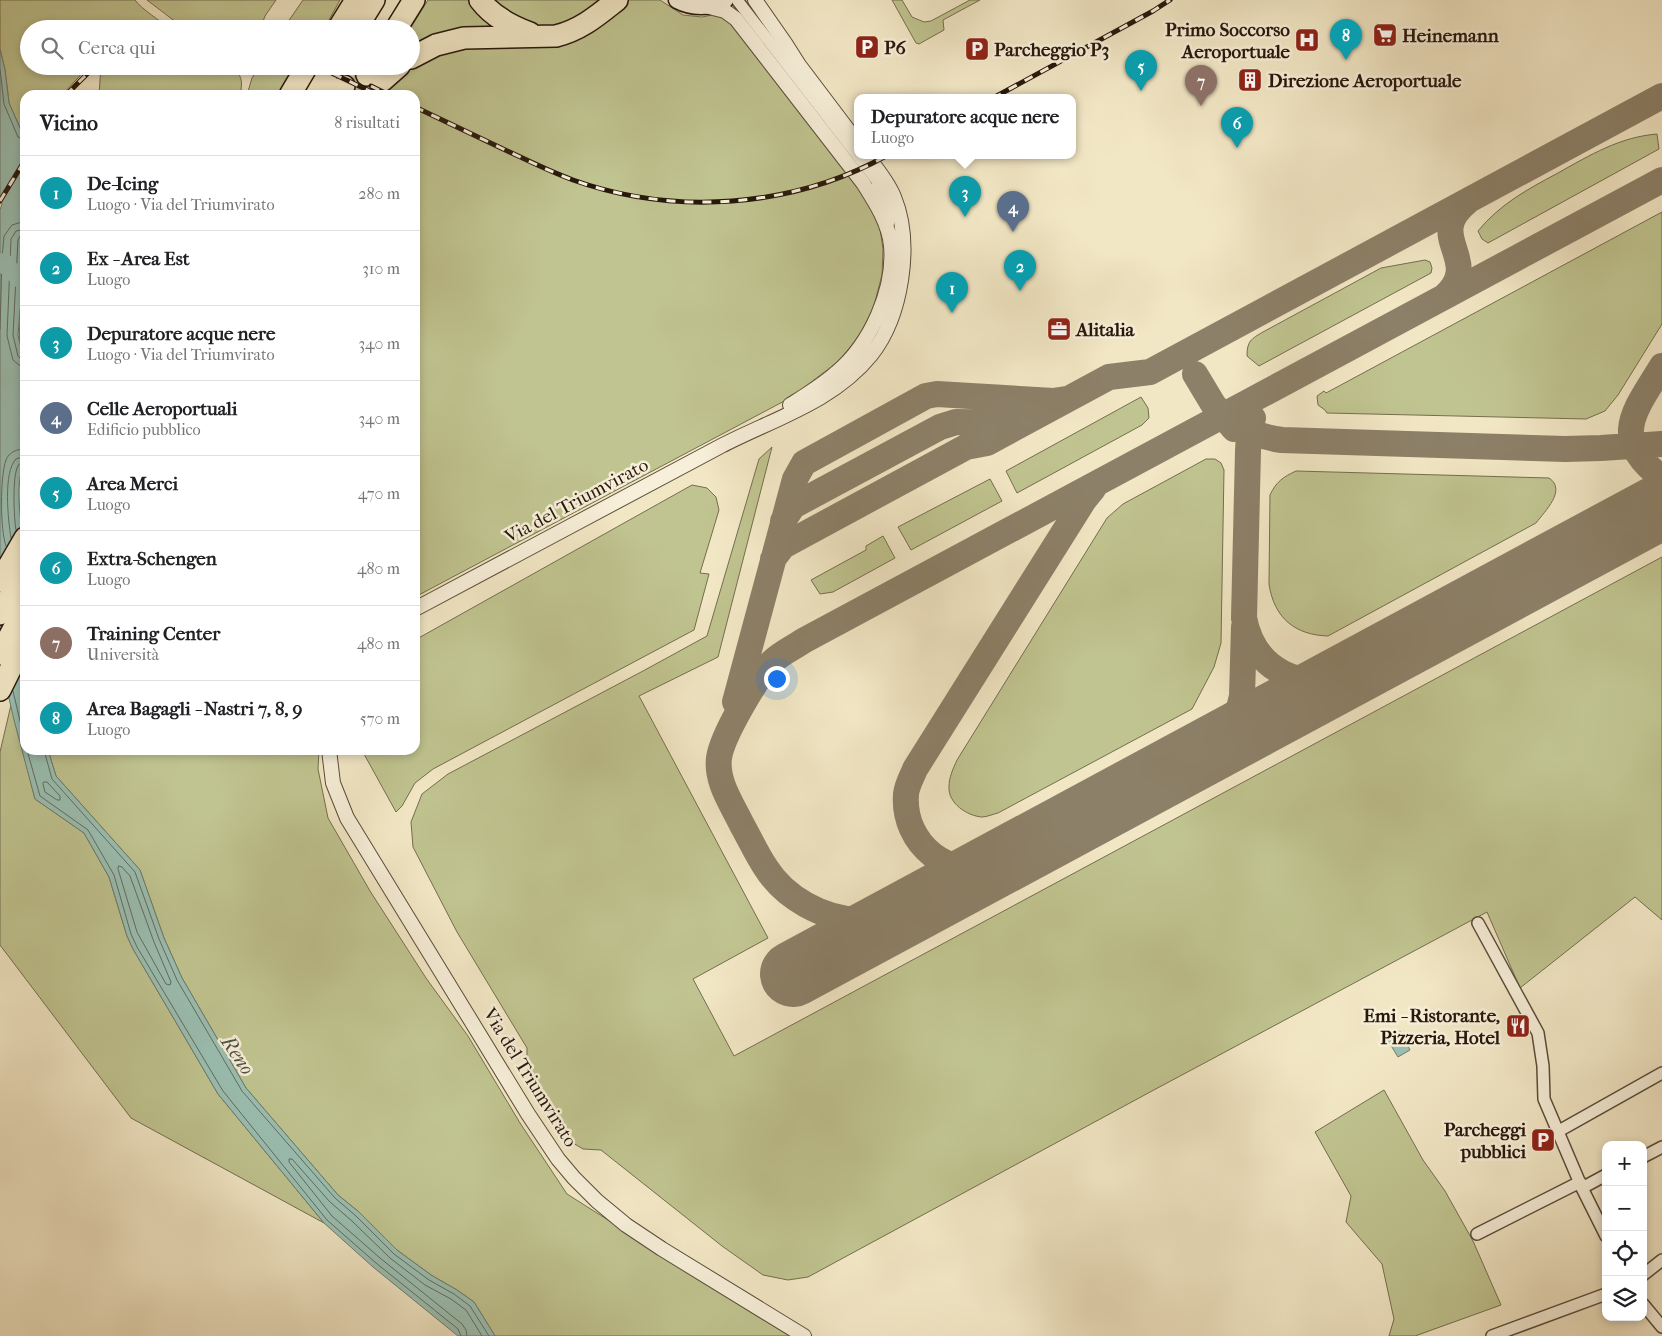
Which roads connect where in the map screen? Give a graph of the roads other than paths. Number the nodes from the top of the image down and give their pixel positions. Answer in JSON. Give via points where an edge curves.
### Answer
{"nodes":[{"id":1,"x":345,"y":0,"type":"edge"},
{"id":2,"x":356,"y":0,"type":"edge"},
{"id":3,"x":374,"y":0,"type":"edge"},
{"id":4,"x":397,"y":0,"type":"edge"},
{"id":5,"x":414,"y":0,"type":"edge"},
{"id":6,"x":480,"y":0,"type":"edge"},
{"id":7,"x":610,"y":0,"type":"edge"},
{"id":8,"x":618,"y":0,"type":"edge"},
{"id":9,"x":677,"y":0,"type":"edge"},
{"id":10,"x":728,"y":0,"type":"edge"},
{"id":11,"x":755,"y":0,"type":"edge"},
{"id":12,"x":704,"y":6,"type":"junction"},
{"id":13,"x":593,"y":18,"type":"junction"},
{"id":14,"x":335,"y":20,"type":"edge"},
{"id":15,"x":344,"y":20,"type":"edge"},
{"id":16,"x":362,"y":20,"type":"edge"},
{"id":17,"x":385,"y":20,"type":"edge"},
{"id":18,"x":402,"y":20,"type":"edge"},
{"id":19,"x":540,"y":36,"type":"junction"},
{"id":20,"x":420,"y":53,"type":"edge"},
{"id":21,"x":364,"y":75,"type":"edge"},
{"id":22,"x":345,"y":80,"type":"edge"},
{"id":23,"x":308,"y":90,"type":"edge"},
{"id":24,"x":313,"y":90,"type":"edge"},
{"id":25,"x":854,"y":137,"type":"edge"},
{"id":26,"x":854,"y":147,"type":"edge"},
{"id":27,"x":867,"y":162,"type":"edge"},
{"id":28,"x":891,"y":246,"type":"junction"},
{"id":29,"x":756,"y":428,"type":"junction"},
{"id":30,"x":20,"y":547,"type":"edge"},
{"id":31,"x":20,"y":578,"type":"edge"},
{"id":32,"x":0,"y":581,"type":"edge"},
{"id":33,"x":420,"y":606,"type":"edge"},
{"id":34,"x":0,"y":614,"type":"edge"},
{"id":35,"x":20,"y":616,"type":"edge"},
{"id":36,"x":20,"y":650,"type":"edge"},
{"id":37,"x":0,"y":654,"type":"edge"},
{"id":38,"x":0,"y":690,"type":"edge"},
{"id":39,"x":330,"y":755,"type":"edge"},
{"id":40,"x":1478,"y":923,"type":"dead end"},
{"id":41,"x":1662,"y":1073,"type":"edge"},
{"id":42,"x":1557,"y":1132,"type":"junction"},
{"id":43,"x":1662,"y":1147,"type":"edge"},
{"id":44,"x":1647,"y":1155,"type":"edge"},
{"id":45,"x":1602,"y":1177,"type":"edge"},
{"id":46,"x":1581,"y":1185,"type":"junction"},
{"id":47,"x":1604,"y":1231,"type":"edge"},
{"id":48,"x":1477,"y":1234,"type":"dead end"},
{"id":49,"x":1662,"y":1260,"type":"edge"},
{"id":50,"x":1647,"y":1272,"type":"edge"},
{"id":51,"x":1602,"y":1296,"type":"edge"},
{"id":52,"x":1647,"y":1309,"type":"edge"},
{"id":53,"x":1662,"y":1327,"type":"edge"},
{"id":54,"x":1506,"y":1333,"type":"edge"},
{"id":55,"x":804,"y":1336,"type":"edge"},
{"id":56,"x":1492,"y":1336,"type":"edge"}],
"edges":[{"from":1,"to":14,"type":"highway"},
{"from":2,"to":15,"type":"highway"},
{"from":3,"to":16,"type":"highway"},
{"from":4,"to":17,"type":"highway"},
{"from":5,"to":18,"type":"highway"},
{"from":6,"to":19,"type":"highway","via":[[514,28]]},
{"from":7,"to":13,"type":"highway"},
{"from":8,"to":13,"type":"highway"},
{"from":9,"to":12,"type":"main road","name":"Via del Triumvirato"},
{"from":10,"to":12,"type":"main road","name":"Via del Triumvirato"},
{"from":10,"to":26,"type":"street","name":"Via del Triumvirato"},
{"from":11,"to":25,"type":"street"},
{"from":12,"to":28,"type":"street","name":"Via del Triumvirato","via":[[725,11],[736,19],[863,183],[880,210]]},
{"from":13,"to":19,"type":"highway","via":[[565,33]]},
{"from":19,"to":20,"type":"highway","via":[[464,38],[436,45]]},
{"from":21,"to":22,"type":"highway"},
{"from":22,"to":23,"type":"highway"},
{"from":22,"to":24,"type":"highway"},
{"from":27,"to":28,"type":"street","name":"Via del Triumvirato","via":[[886,207]]},
{"from":27,"to":29,"type":"street","name":"Via del Triumvirato","via":[[887,182],[894,197],[904,246],[898,294],[890,322],[871,354],[845,382],[830,393]]},
{"from":28,"to":29,"type":"street","name":"Via del Triumvirato","via":[[884,301],[860,347],[833,376]]},
{"from":29,"to":33,"type":"street","name":"Via del Triumvirato"},
{"from":30,"to":32,"type":"highway"},
{"from":31,"to":34,"type":"highway"},
{"from":35,"to":37,"type":"highway"},
{"from":36,"to":38,"type":"highway"},
{"from":39,"to":55,"type":"street","name":"Via del Triumvirato","via":[[333,783],[347,818],[558,1160],[597,1201],[626,1225]]},
{"from":40,"to":42,"type":"street","via":[[1538,1033],[1544,1099]]},
{"from":41,"to":42,"type":"street"},
{"from":42,"to":46,"type":"street"},
{"from":43,"to":44,"type":"street"},
{"from":45,"to":46,"type":"street"},
{"from":46,"to":47,"type":"street"},
{"from":46,"to":48,"type":"street"},
{"from":49,"to":50,"type":"street"},
{"from":51,"to":54,"type":"street"},
{"from":52,"to":53,"type":"street"},
{"from":54,"to":56,"type":"street"}]}
